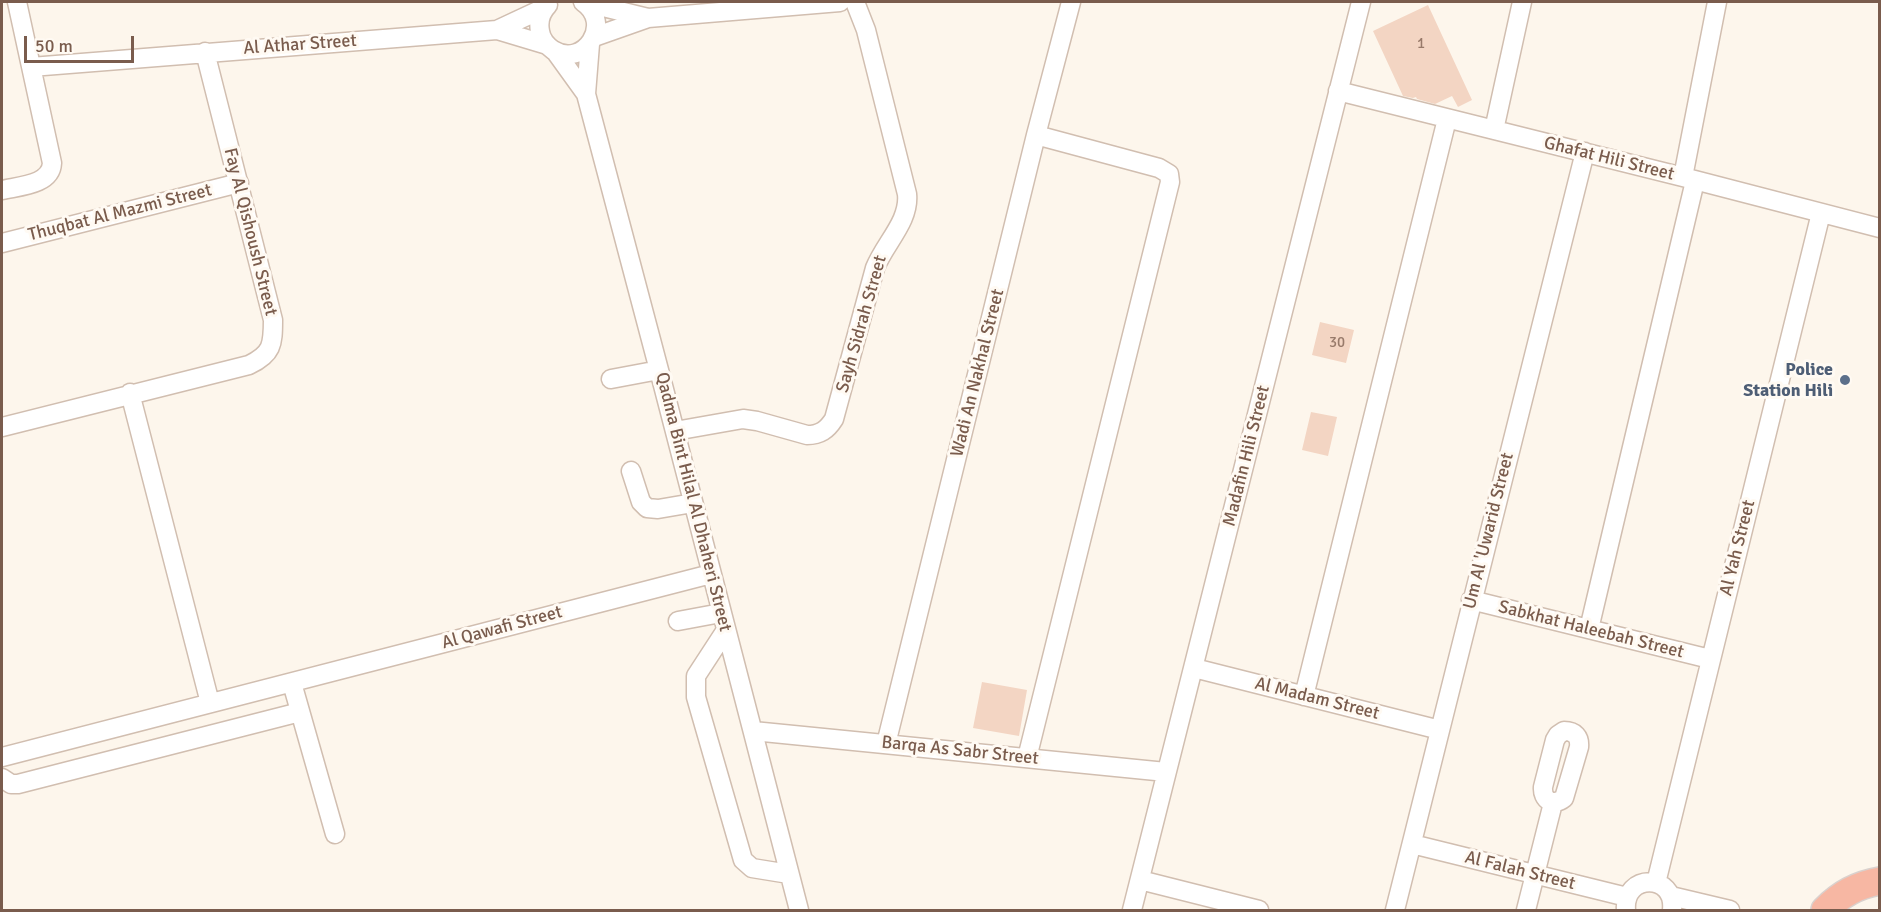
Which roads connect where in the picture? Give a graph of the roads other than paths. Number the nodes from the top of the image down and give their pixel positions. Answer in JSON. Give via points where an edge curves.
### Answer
{"nodes":[{"id":1,"x":17,"y":2,"type":"edge"},
{"id":2,"x":585,"y":2,"type":"edge"},
{"id":3,"x":840,"y":2,"type":"edge"},
{"id":4,"x":855,"y":2,"type":"edge"},
{"id":5,"x":1071,"y":2,"type":"edge"},
{"id":6,"x":1361,"y":2,"type":"edge"},
{"id":7,"x":1522,"y":2,"type":"edge"},
{"id":8,"x":1717,"y":2,"type":"edge"},
{"id":9,"x":548,"y":5,"type":"edge"},
{"id":10,"x":648,"y":18,"type":"junction"},
{"id":11,"x":497,"y":30,"type":"junction"},
{"id":12,"x":592,"y":40,"type":"junction"},
{"id":13,"x":551,"y":48,"type":"junction"},
{"id":14,"x":205,"y":52,"type":"junction"},
{"id":15,"x":31,"y":67,"type":"junction"},
{"id":16,"x":1338,"y":91,"type":"junction"},
{"id":17,"x":586,"y":94,"type":"junction"},
{"id":18,"x":1447,"y":119,"type":"junction"},
{"id":19,"x":1494,"y":130,"type":"junction"},
{"id":20,"x":1036,"y":135,"type":"junction"},
{"id":21,"x":1585,"y":152,"type":"junction"},
{"id":22,"x":1689,"y":179,"type":"junction"},
{"id":23,"x":239,"y":183,"type":"junction"},
{"id":24,"x":2,"y":190,"type":"edge"},
{"id":25,"x":1821,"y":213,"type":"junction"},
{"id":26,"x":1880,"y":228,"type":"edge"},
{"id":27,"x":2,"y":243,"type":"edge"},
{"id":28,"x":659,"y":370,"type":"junction"},
{"id":29,"x":611,"y":379,"type":"dead end"},
{"id":30,"x":130,"y":393,"type":"junction"},
{"id":31,"x":2,"y":427,"type":"edge"},
{"id":32,"x":675,"y":431,"type":"junction"},
{"id":33,"x":631,"y":471,"type":"dead end"},
{"id":34,"x":693,"y":503,"type":"junction"},
{"id":35,"x":711,"y":574,"type":"junction"},
{"id":36,"x":1471,"y":600,"type":"junction"},
{"id":37,"x":721,"y":613,"type":"junction"},
{"id":38,"x":678,"y":621,"type":"dead end"},
{"id":39,"x":1589,"y":628,"type":"junction"},
{"id":40,"x":726,"y":630,"type":"junction"},
{"id":41,"x":1710,"y":659,"type":"junction"},
{"id":42,"x":1194,"y":668,"type":"junction"},
{"id":43,"x":292,"y":683,"type":"junction"},
{"id":44,"x":1304,"y":696,"type":"junction"},
{"id":45,"x":210,"y":703,"type":"junction"},
{"id":46,"x":300,"y":712,"type":"junction"},
{"id":47,"x":1440,"y":730,"type":"junction"},
{"id":48,"x":753,"y":731,"type":"junction"},
{"id":49,"x":886,"y":744,"type":"junction"},
{"id":50,"x":2,"y":757,"type":"edge"},
{"id":51,"x":1027,"y":758,"type":"junction"},
{"id":52,"x":1166,"y":772,"type":"junction"},
{"id":53,"x":2,"y":778,"type":"edge"},
{"id":54,"x":1553,"y":803,"type":"dead end"},
{"id":55,"x":335,"y":834,"type":"dead end"},
{"id":56,"x":1412,"y":844,"type":"junction"},
{"id":57,"x":1880,"y":862,"type":"edge"},
{"id":58,"x":789,"y":874,"type":"junction"},
{"id":59,"x":1536,"y":875,"type":"junction"},
{"id":60,"x":1140,"y":880,"type":"junction"},
{"id":61,"x":1871,"y":882,"type":"edge"},
{"id":62,"x":1656,"y":883,"type":"junction"},
{"id":63,"x":1671,"y":903,"type":"edge"},
{"id":64,"x":1627,"y":904,"type":"edge"},
{"id":65,"x":796,"y":910,"type":"edge"},
{"id":66,"x":1132,"y":910,"type":"edge"},
{"id":67,"x":1259,"y":910,"type":"edge"},
{"id":68,"x":1395,"y":910,"type":"edge"},
{"id":69,"x":1527,"y":910,"type":"edge"},
{"id":70,"x":1730,"y":910,"type":"edge"},
{"id":71,"x":1824,"y":910,"type":"edge"}],
"edges":[{"from":1,"to":15,"type":"street"},
{"from":2,"to":10,"type":"street"},
{"from":2,"to":12,"type":"street","name":"Qadma Bint Hilal Al Dhaheri Street","via":[[596,19]]},
{"from":3,"to":10,"type":"street"},
{"from":4,"to":32,"type":"street","name":"Sayh Sidrah Street","via":[[866,30],[908,203],[875,268],[834,419],[815,435],[743,419]]},
{"from":5,"to":20,"type":"street","name":"Wadi An Nakhal Street"},
{"from":6,"to":16,"type":"street","name":"Madafin Hili Street"},
{"from":7,"to":19,"type":"street"},
{"from":8,"to":22,"type":"street"},
{"from":9,"to":11,"type":"street","name":"Al Athar Street"},
{"from":9,"to":13,"type":"street","via":[[539,27],[541,37]]},
{"from":10,"to":12,"type":"street"},
{"from":11,"to":13,"type":"street","name":"Al Athar Street"},
{"from":11,"to":14,"type":"street","name":"Al Athar Street"},
{"from":12,"to":13,"type":"street","via":[[574,54]]},
{"from":12,"to":17,"type":"street","name":"Qadma Bint Hilal Al Dhaheri Street"},
{"from":13,"to":17,"type":"street","name":"Qadma Bint Hilal Al Dhaheri Street"},
{"from":14,"to":15,"type":"street","name":"Al Athar Street"},
{"from":14,"to":23,"type":"street","name":"Fay Al Qishoush Street"},
{"from":15,"to":24,"type":"street","via":[[52,168],[42,180]]},
{"from":16,"to":18,"type":"street","name":"Ghafat Hili Street"},
{"from":16,"to":42,"type":"street","name":"Madafin Hili Street"},
{"from":17,"to":28,"type":"street","name":"Qadma Bint Hilal Al Dhaheri Street"},
{"from":18,"to":19,"type":"street","name":"Ghafat Hili Street"},
{"from":18,"to":44,"type":"street"},
{"from":19,"to":21,"type":"street","name":"Ghafat Hili Street"},
{"from":20,"to":49,"type":"street","name":"Wadi An Nakhal Street"},
{"from":20,"to":51,"type":"street","via":[[1159,168],[1169,174],[1170,182]]},
{"from":21,"to":22,"type":"street","name":"Ghafat Hili Street"},
{"from":21,"to":36,"type":"street","name":"Um Al 'Uwarid Street"},
{"from":22,"to":25,"type":"street","name":"Ghafat Hili Street"},
{"from":22,"to":39,"type":"street"},
{"from":23,"to":27,"type":"street","name":"Thuqbat Al Mazmi Street"},
{"from":23,"to":30,"type":"street","name":"Fay Al Qishoush Street","via":[[273,320],[270,347],[262,358],[249,365]]},
{"from":25,"to":26,"type":"street","name":"Ghafat Hili Street"},
{"from":25,"to":41,"type":"street","name":"Al Yah Street"},
{"from":28,"to":29,"type":"street"},
{"from":28,"to":32,"type":"street","name":"Qadma Bint Hilal Al Dhaheri Street"},
{"from":30,"to":31,"type":"street","name":"Fay Al Qishoush Street"},
{"from":30,"to":45,"type":"street"},
{"from":32,"to":34,"type":"street","name":"Qadma Bint Hilal Al Dhaheri Street"},
{"from":33,"to":34,"type":"street","via":[[641,502],[647,508]]},
{"from":34,"to":35,"type":"street","name":"Qadma Bint Hilal Al Dhaheri Street"},
{"from":35,"to":37,"type":"street","name":"Qadma Bint Hilal Al Dhaheri Street"},
{"from":35,"to":43,"type":"street","name":"Al Qawafi Street"},
{"from":36,"to":39,"type":"street","name":"Sabkhat Haleebah Street"},
{"from":36,"to":47,"type":"street","name":"Um Al 'Uwarid Street"},
{"from":37,"to":38,"type":"street"},
{"from":37,"to":40,"type":"street","name":"Qadma Bint Hilal Al Dhaheri Street"},
{"from":39,"to":41,"type":"street","name":"Sabkhat Haleebah Street"},
{"from":40,"to":48,"type":"street","name":"Qadma Bint Hilal Al Dhaheri Street"},
{"from":40,"to":58,"type":"street","via":[[696,676],[696,697],[743,860],[752,868]]},
{"from":41,"to":62,"type":"street","name":"Al Yah Street"},
{"from":42,"to":44,"type":"street","name":"Al Madam Street"},
{"from":42,"to":52,"type":"street","name":"Madafin Hili Street"},
{"from":43,"to":45,"type":"street","name":"Al Qawafi Street"},
{"from":43,"to":46,"type":"street"},
{"from":44,"to":47,"type":"street","name":"Al Madam Street"},
{"from":45,"to":50,"type":"street","name":"Al Qawafi Street"},
{"from":46,"to":53,"type":"street","via":[[18,784]]},
{"from":46,"to":55,"type":"street"},
{"from":47,"to":56,"type":"street","name":"Um Al 'Uwarid Street"},
{"from":48,"to":49,"type":"street","name":"Barqa As Sabr Street"},
{"from":48,"to":58,"type":"street","name":"Qadma Bint Hilal Al Dhaheri Street"},
{"from":49,"to":51,"type":"street","name":"Barqa As Sabr Street"},
{"from":51,"to":52,"type":"street","name":"Barqa As Sabr Street"},
{"from":52,"to":60,"type":"street","name":"Madafin Hili Street"},
{"from":54,"to":59,"type":"street"},
{"from":56,"to":59,"type":"street","name":"Al Falah Street"},
{"from":56,"to":68,"type":"street","name":"Um Al 'Uwarid Street"},
{"from":57,"to":61,"type":"highway"},
{"from":58,"to":65,"type":"street","name":"Qadma Bint Hilal Al Dhaheri Street"},
{"from":59,"to":64,"type":"street","name":"Al Falah Street"},
{"from":59,"to":69,"type":"street"},
{"from":60,"to":66,"type":"street","name":"Madafin Hili Street"},
{"from":60,"to":67,"type":"street"},
{"from":61,"to":71,"type":"highway","via":[[1842,894]]},
{"from":62,"to":63,"type":"street","via":[[1665,888]]},
{"from":62,"to":64,"type":"street","via":[[1638,884]]},
{"from":63,"to":70,"type":"street"}]}
